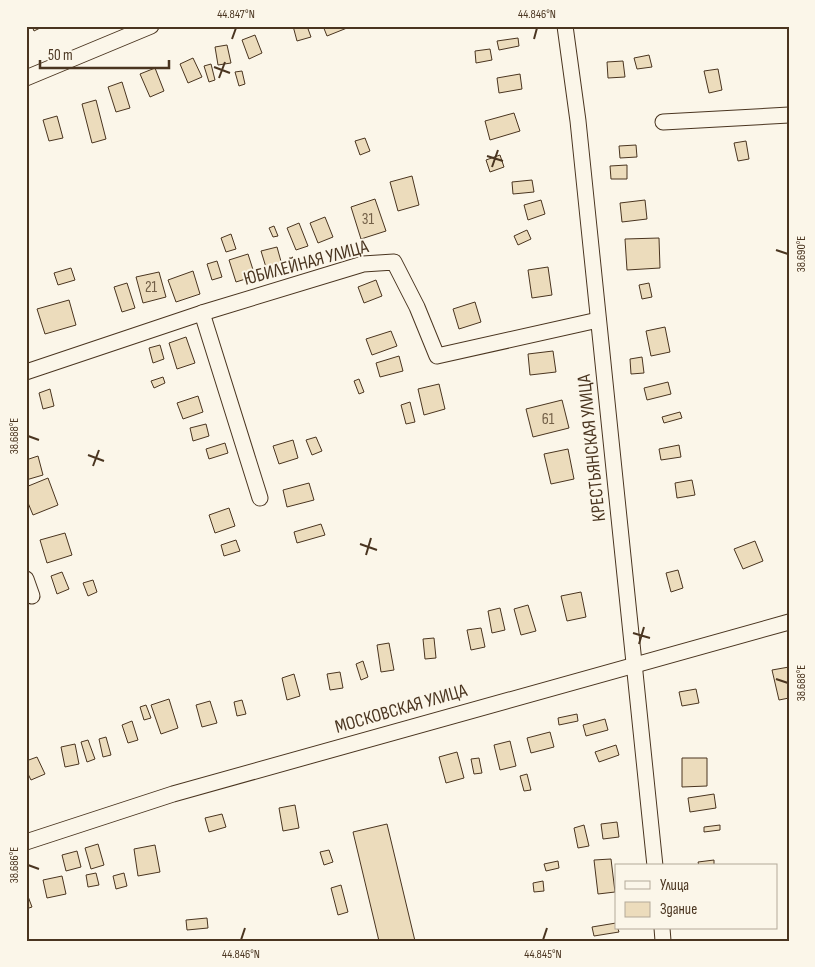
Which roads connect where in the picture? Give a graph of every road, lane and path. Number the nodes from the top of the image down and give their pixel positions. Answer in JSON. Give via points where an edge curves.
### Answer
{"nodes":[{"id":1,"x":151,"y":26,"type":"edge"},
{"id":2,"x":566,"y":26,"type":"edge"},
{"id":3,"x":26,"y":78,"type":"edge"},
{"id":4,"x":789,"y":115,"type":"edge"},
{"id":5,"x":663,"y":122,"type":"dead end"},
{"id":6,"x":202,"y":313,"type":"junction"},
{"id":7,"x":598,"y":320,"type":"junction"},
{"id":8,"x":26,"y":372,"type":"edge"},
{"id":9,"x":260,"y":498,"type":"dead end"},
{"id":10,"x":26,"y":579,"type":"edge"},
{"id":11,"x":32,"y":596,"type":"dead end"},
{"id":12,"x":789,"y":622,"type":"edge"},
{"id":13,"x":635,"y":664,"type":"junction"},
{"id":14,"x":26,"y":842,"type":"edge"},
{"id":15,"x":655,"y":864,"type":"edge"}],
"edges":[{"from":1,"to":3,"type":"street"},
{"from":2,"to":7,"type":"street","name":"КРЕСТЬЯНСКАЯ УЛИЦА"},
{"from":4,"to":5,"type":"street"},
{"from":6,"to":7,"type":"street","name":"ЮБИЛЕЙНАЯ УЛИЦА","via":[[363,264],[394,262],[438,356]]},
{"from":6,"to":8,"type":"street","name":"ЮБИЛЕЙНАЯ УЛИЦА"},
{"from":6,"to":9,"type":"street"},
{"from":7,"to":13,"type":"street","name":"КРЕСТЬЯНСКАЯ УЛИЦА"},
{"from":10,"to":11,"type":"street"},
{"from":12,"to":13,"type":"street","name":"МОСКОВСКАЯ УЛИЦА"},
{"from":13,"to":14,"type":"street","name":"МОСКОВСКАЯ УЛИЦА","via":[[173,794]]},
{"from":13,"to":15,"type":"street","name":"КРЕСТЬЯНСКАЯ УЛИЦА"}]}
